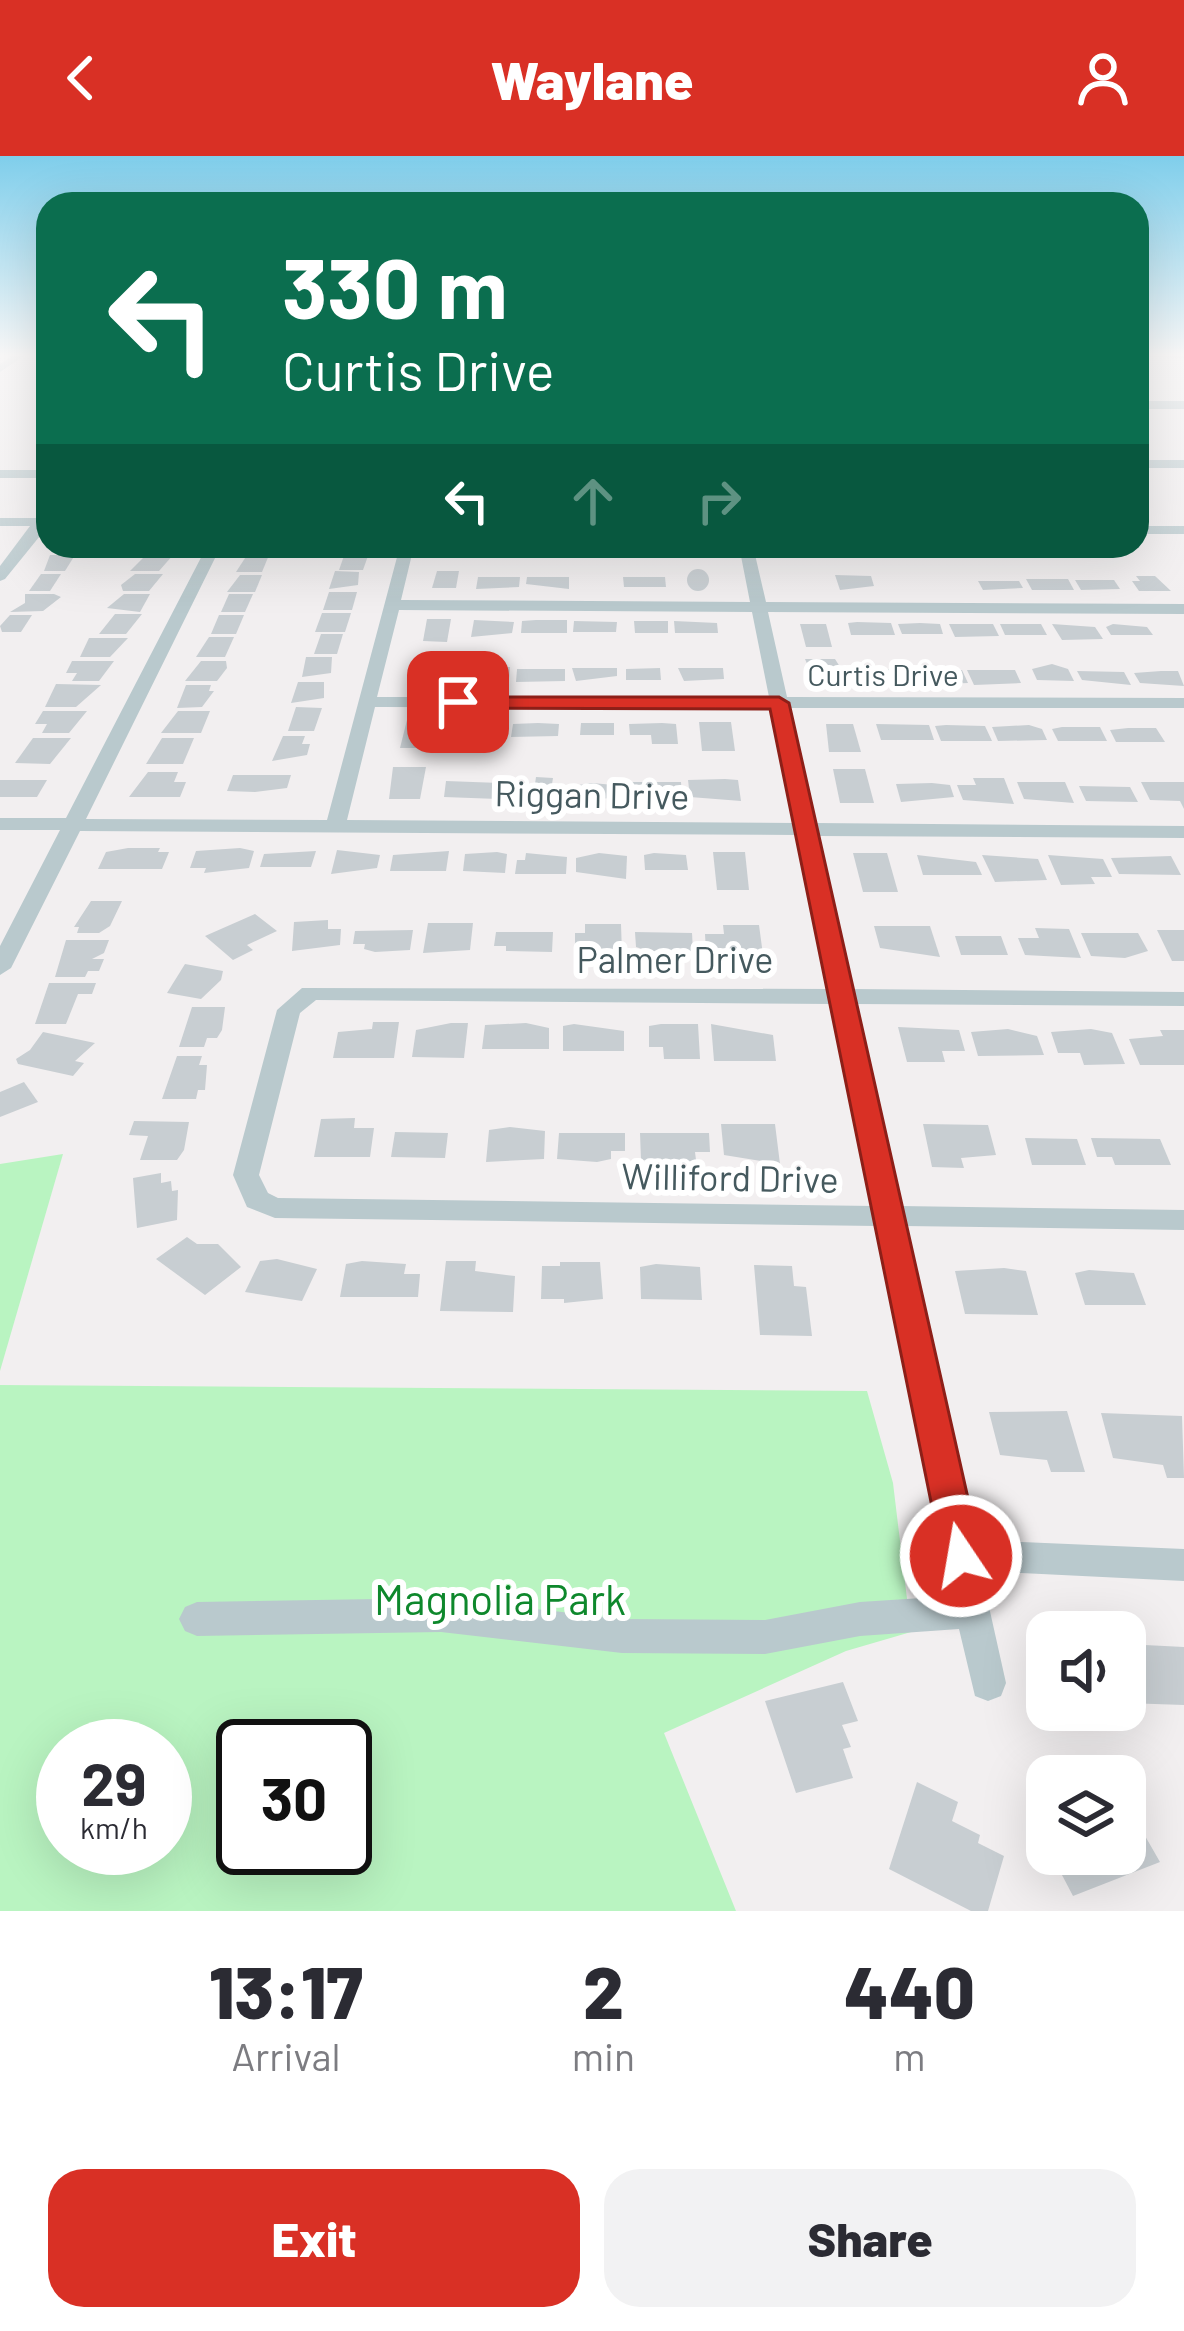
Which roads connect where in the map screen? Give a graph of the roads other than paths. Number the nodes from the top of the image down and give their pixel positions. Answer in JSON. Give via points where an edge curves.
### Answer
{"nodes":[{"id":1,"x":1149,"y":464,"type":"edge"},
{"id":2,"x":1184,"y":464,"type":"edge"},
{"id":3,"x":0,"y":474,"type":"edge"},
{"id":4,"x":36,"y":474,"type":"edge"},
{"id":5,"x":0,"y":522,"type":"edge"},
{"id":6,"x":36,"y":522,"type":"edge"},
{"id":7,"x":1149,"y":530,"type":"edge"},
{"id":8,"x":1184,"y":530,"type":"edge"},
{"id":9,"x":36,"y":532,"type":"edge"},
{"id":10,"x":208,"y":558,"type":"edge"},
{"id":11,"x":403,"y":558,"type":"edge"},
{"id":12,"x":749,"y":558,"type":"edge"},
{"id":13,"x":0,"y":575,"type":"edge"},
{"id":14,"x":391,"y":605,"type":"junction"},
{"id":15,"x":759,"y":607,"type":"junction"},
{"id":16,"x":1184,"y":609,"type":"edge"},
{"id":17,"x":367,"y":702,"type":"junction"},
{"id":18,"x":779,"y":703,"type":"junction"},
{"id":19,"x":1184,"y":703,"type":"edge"},
{"id":20,"x":0,"y":824,"type":"edge"},
{"id":21,"x":74,"y":824,"type":"junction"},
{"id":22,"x":336,"y":825,"type":"junction"},
{"id":23,"x":806,"y":830,"type":"junction"},
{"id":24,"x":1184,"y":832,"type":"edge"},
{"id":25,"x":0,"y":968,"type":"edge"},
{"id":26,"x":842,"y":997,"type":"junction"},
{"id":27,"x":1184,"y":999,"type":"edge"},
{"id":28,"x":275,"y":1208,"type":"joint"},
{"id":29,"x":889,"y":1216,"type":"junction"},
{"id":30,"x":1184,"y":1220,"type":"edge"},
{"id":31,"x":961,"y":1556,"type":"junction"},
{"id":32,"x":1184,"y":1565,"type":"edge"},
{"id":33,"x":973,"y":1611,"type":"junction"},
{"id":34,"x":197,"y":1619,"type":"dead end"},
{"id":35,"x":988,"y":1683,"type":"dead end"}],
"edges":[{"from":1,"to":2,"type":"street"},
{"from":3,"to":4,"type":"street"},
{"from":5,"to":6,"type":"street"},
{"from":7,"to":8,"type":"street"},
{"from":9,"to":13,"type":"street"},
{"from":10,"to":21,"type":"street"},
{"from":11,"to":14,"type":"street"},
{"from":12,"to":15,"type":"street"},
{"from":14,"to":15,"type":"street"},
{"from":14,"to":17,"type":"street"},
{"from":15,"to":16,"type":"street"},
{"from":15,"to":18,"type":"street"},
{"from":17,"to":18,"type":"street","name":"Curtis Drive"},
{"from":17,"to":22,"type":"street"},
{"from":18,"to":19,"type":"street","name":"Curtis Drive"},
{"from":18,"to":23,"type":"street"},
{"from":20,"to":21,"type":"street","name":"Riggan Drive"},
{"from":21,"to":22,"type":"street","name":"Riggan Drive"},
{"from":21,"to":25,"type":"street"},
{"from":22,"to":23,"type":"street","name":"Riggan Drive"},
{"from":23,"to":24,"type":"street","name":"Riggan Drive"},
{"from":23,"to":26,"type":"street"},
{"from":26,"to":27,"type":"street","name":"Palmer Drive"},
{"from":26,"to":28,"type":"street","name":"Palmer Drive","via":[[310,994],[289,1010],[248,1164],[247,1184]]},
{"from":26,"to":29,"type":"street"},
{"from":28,"to":29,"type":"street","name":"Williford Drive"},
{"from":29,"to":30,"type":"street","name":"Williford Drive"},
{"from":29,"to":31,"type":"street"},
{"from":31,"to":32,"type":"street"},
{"from":31,"to":33,"type":"street"},
{"from":33,"to":34,"type":"street","via":[[860,1619],[765,1637],[622,1636],[441,1615]]},
{"from":33,"to":35,"type":"street"}]}
